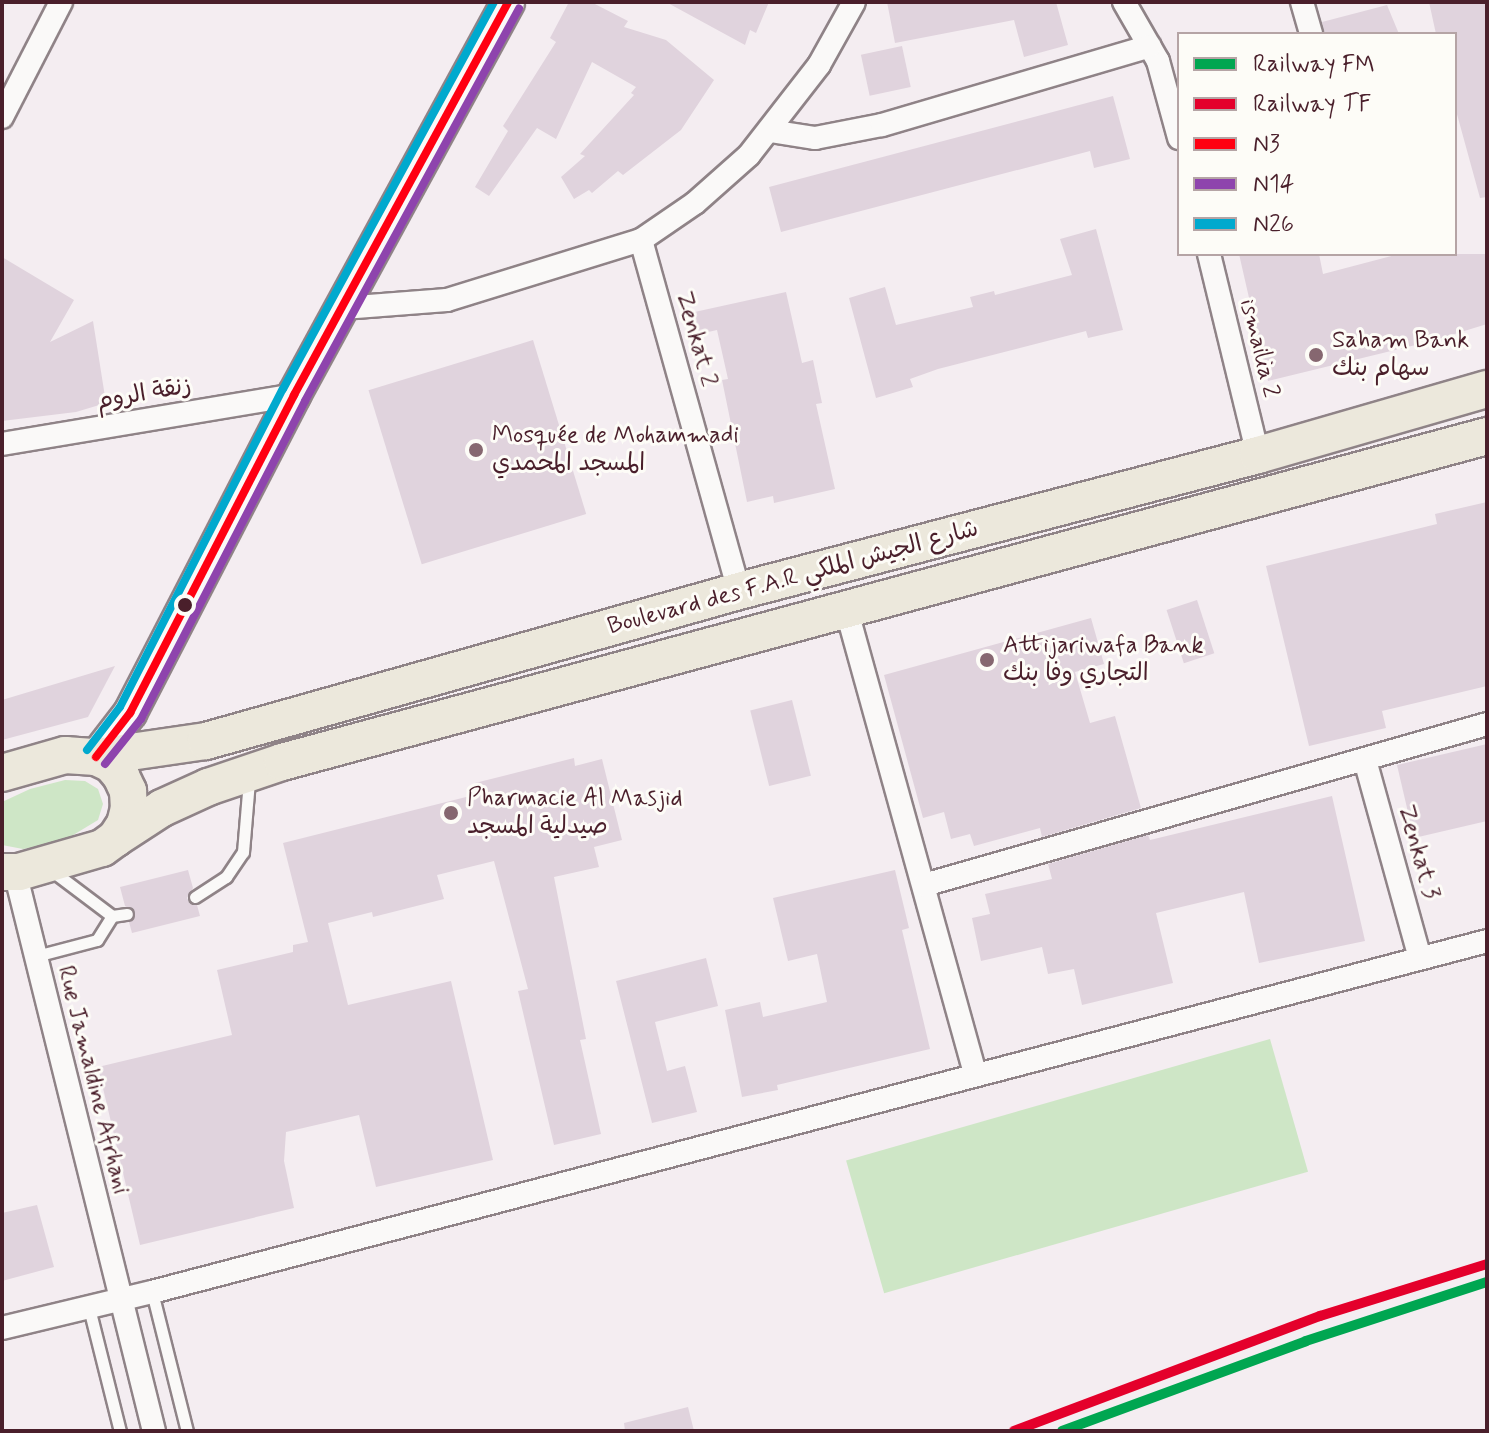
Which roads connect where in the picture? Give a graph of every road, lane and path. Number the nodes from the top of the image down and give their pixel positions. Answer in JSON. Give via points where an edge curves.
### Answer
{"nodes":[{"id":1,"x":61,"y":2,"type":"edge"},
{"id":2,"x":508,"y":2,"type":"edge"},
{"id":3,"x":854,"y":2,"type":"edge"},
{"id":4,"x":1124,"y":2,"type":"edge"},
{"id":5,"x":1302,"y":2,"type":"edge"},
{"id":6,"x":1310,"y":32,"type":"edge"},
{"id":7,"x":1150,"y":46,"type":"junction"},
{"id":8,"x":2,"y":117,"type":"edge"},
{"id":9,"x":770,"y":131,"type":"junction"},
{"id":10,"x":1177,"y":131,"type":"edge"},
{"id":11,"x":641,"y":240,"type":"junction"},
{"id":12,"x":1209,"y":256,"type":"edge"},
{"id":13,"x":343,"y":308,"type":"junction"},
{"id":14,"x":1487,"y":389,"type":"edge"},
{"id":15,"x":294,"y":395,"type":"junction"},
{"id":16,"x":1487,"y":436,"type":"edge"},
{"id":17,"x":2,"y":444,"type":"edge"},
{"id":18,"x":1258,"y":455,"type":"junction"},
{"id":19,"x":739,"y":591,"type":"junction"},
{"id":20,"x":846,"y":608,"type":"junction"},
{"id":21,"x":1487,"y":724,"type":"edge"},
{"id":22,"x":96,"y":757,"type":"junction"},
{"id":23,"x":1365,"y":760,"type":"junction"},
{"id":24,"x":2,"y":773,"type":"edge"},
{"id":25,"x":249,"y":773,"type":"junction"},
{"id":26,"x":116,"y":838,"type":"junction"},
{"id":27,"x":21,"y":870,"type":"edge"},
{"id":28,"x":924,"y":885,"type":"junction"},
{"id":29,"x":195,"y":897,"type":"dead end"},
{"id":30,"x":127,"y":914,"type":"dead end"},
{"id":31,"x":112,"y":916,"type":"junction"},
{"id":32,"x":1487,"y":941,"type":"edge"},
{"id":33,"x":36,"y":956,"type":"junction"},
{"id":34,"x":1420,"y":958,"type":"junction"},
{"id":35,"x":975,"y":1074,"type":"junction"},
{"id":36,"x":152,"y":1292,"type":"junction"},
{"id":37,"x":120,"y":1300,"type":"junction"},
{"id":38,"x":89,"y":1308,"type":"junction"},
{"id":39,"x":2,"y":1328,"type":"edge"},
{"id":40,"x":120,"y":1431,"type":"edge"},
{"id":41,"x":154,"y":1431,"type":"edge"},
{"id":42,"x":187,"y":1431,"type":"edge"}],
"edges":[{"from":1,"to":8,"type":"street"},
{"from":2,"to":13,"type":"street"},
{"from":3,"to":9,"type":"street","via":[[819,65]]},
{"from":4,"to":7,"type":"street"},
{"from":5,"to":6,"type":"street"},
{"from":7,"to":9,"type":"street","via":[[882,125],[815,138]]},
{"from":7,"to":10,"type":"street"},
{"from":9,"to":11,"type":"street","via":[[695,203]]},
{"from":11,"to":13,"type":"street","via":[[447,300]]},
{"from":11,"to":19,"type":"street","name":"Zenkat 2"},
{"from":12,"to":18,"type":"street","name":"ismailia 2"},
{"from":13,"to":15,"type":"street"},
{"from":14,"to":18,"type":"main road","name":"Boulevard des F.A.R شارع الجيش الملكي"},
{"from":15,"to":17,"type":"street","name":"زنقة الروم"},
{"from":15,"to":22,"type":"street","via":[[130,713]]},
{"from":16,"to":20,"type":"main road","name":"Boulevard des F.A.R شارع الجيش الملكي"},
{"from":18,"to":19,"type":"main road","name":"Boulevard des F.A.R شارع الجيش الملكي"},
{"from":19,"to":22,"type":"main road","name":"Boulevard des F.A.R شارع الجيش الملكي","via":[[206,741]]},
{"from":20,"to":25,"type":"main road","name":"Boulevard des F.A.R شارع الجيش الملكي"},
{"from":20,"to":28,"type":"street"},
{"from":21,"to":23,"type":"street"},
{"from":22,"to":24,"type":"main road","name":"Boulevard des F.A.R شارع الجيش الملكي","via":[[65,755]]},
{"from":22,"to":26,"type":"main road","via":[[111,764],[128,791],[127,816]]},
{"from":23,"to":28,"type":"street"},
{"from":23,"to":34,"type":"street","name":"Zenkat 3"},
{"from":25,"to":26,"type":"main road","name":"Boulevard des F.A.R شارع الجيش الملكي","via":[[162,808]]},
{"from":25,"to":29,"type":"lane","via":[[243,852],[226,877]]},
{"from":26,"to":27,"type":"main road","name":"Boulevard des F.A.R شارع الجيش الملكي","via":[[102,848]]},
{"from":27,"to":31,"type":"lane"},
{"from":27,"to":33,"type":"street","name":"Rue Jamaldine Afrhani"},
{"from":28,"to":35,"type":"street"},
{"from":30,"to":31,"type":"lane"},
{"from":31,"to":33,"type":"lane","via":[[97,940]]},
{"from":32,"to":34,"type":"street"},
{"from":33,"to":37,"type":"street","name":"Rue Jamaldine Afrhani"},
{"from":34,"to":35,"type":"street"},
{"from":35,"to":36,"type":"street"},
{"from":36,"to":37,"type":"street"},
{"from":36,"to":42,"type":"lane"},
{"from":37,"to":38,"type":"street"},
{"from":37,"to":41,"type":"street","name":"Rue Jamaldine Afrhani"},
{"from":38,"to":39,"type":"street"},
{"from":38,"to":40,"type":"lane"}]}
